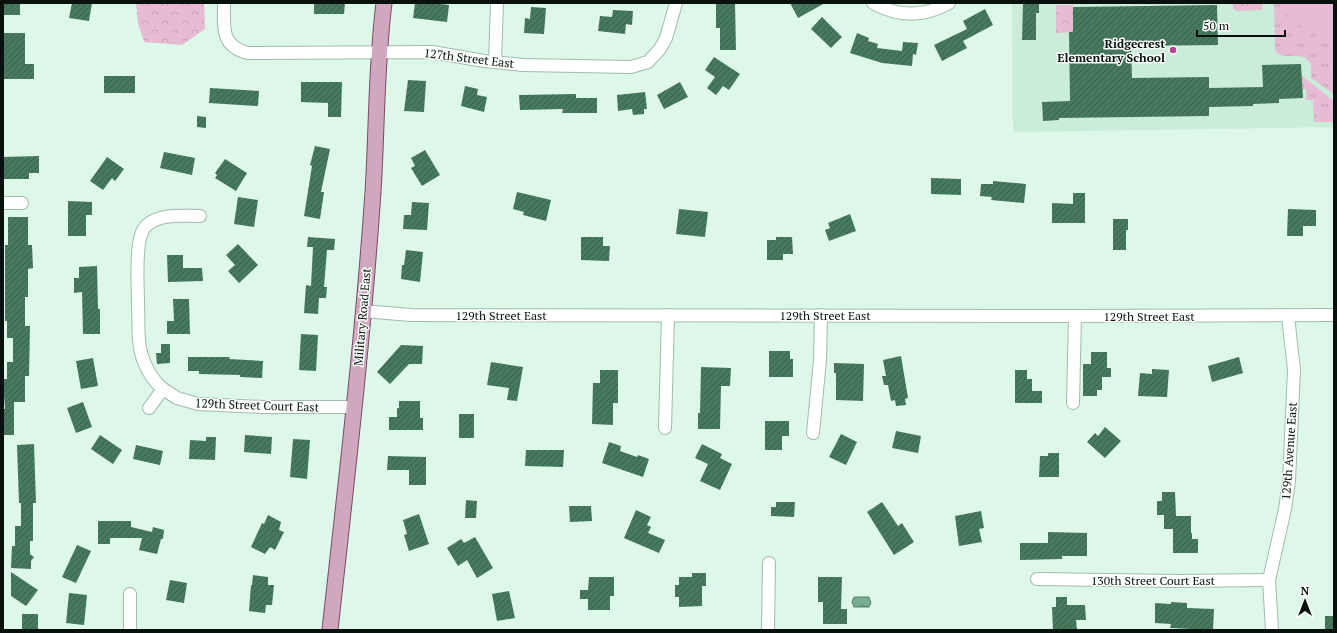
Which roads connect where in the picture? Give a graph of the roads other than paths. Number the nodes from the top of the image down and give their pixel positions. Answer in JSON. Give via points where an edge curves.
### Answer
{"nodes":[{"id":1,"x":224,"y":3,"type":"edge"},
{"id":2,"x":384,"y":3,"type":"edge"},
{"id":3,"x":497,"y":3,"type":"edge"},
{"id":4,"x":676,"y":3,"type":"edge"},
{"id":5,"x":873,"y":3,"type":"edge"},
{"id":6,"x":949,"y":3,"type":"edge"},
{"id":7,"x":380,"y":52,"type":"junction"},
{"id":8,"x":494,"y":62,"type":"junction"},
{"id":9,"x":3,"y":203,"type":"edge"},
{"id":10,"x":22,"y":203,"type":"dead end"},
{"id":11,"x":200,"y":216,"type":"dead end"},
{"id":12,"x":363,"y":311,"type":"junction"},
{"id":13,"x":668,"y":315,"type":"junction"},
{"id":14,"x":821,"y":315,"type":"junction"},
{"id":15,"x":1334,"y":315,"type":"edge"},
{"id":16,"x":1075,"y":316,"type":"junction"},
{"id":17,"x":1288,"y":316,"type":"junction"},
{"id":18,"x":163,"y":389,"type":"junction"},
{"id":19,"x":1073,"y":403,"type":"dead end"},
{"id":20,"x":354,"y":407,"type":"junction"},
{"id":21,"x":149,"y":408,"type":"dead end"},
{"id":22,"x":665,"y":428,"type":"dead end"},
{"id":23,"x":813,"y":433,"type":"dead end"},
{"id":24,"x":769,"y":563,"type":"dead end"},
{"id":25,"x":1037,"y":579,"type":"dead end"},
{"id":26,"x":1269,"y":580,"type":"junction"},
{"id":27,"x":130,"y":594,"type":"dead end"},
{"id":28,"x":130,"y":630,"type":"edge"},
{"id":29,"x":330,"y":630,"type":"edge"},
{"id":30,"x":768,"y":630,"type":"edge"},
{"id":31,"x":1272,"y":630,"type":"edge"}],
"edges":[{"from":1,"to":7,"type":"street","name":"127th Street East","via":[[227,40],[238,50],[248,53]]},
{"from":2,"to":7,"type":"main road","name":"Military Road East"},
{"from":3,"to":8,"type":"street"},
{"from":4,"to":8,"type":"street","name":"127th Street East","via":[[666,38],[660,49],[648,62],[641,65],[563,66]]},
{"from":5,"to":6,"type":"street","via":[[888,11],[909,14],[934,10]]},
{"from":7,"to":8,"type":"street","name":"127th Street East","via":[[432,52]]},
{"from":7,"to":12,"type":"main road","name":"Military Road East","via":[[373,192]]},
{"from":9,"to":10,"type":"street"},
{"from":11,"to":18,"type":"street","name":"129th Street Court East","via":[[170,216],[154,220],[146,226],[141,235],[138,292],[140,351],[149,373]]},
{"from":12,"to":13,"type":"street","name":"129th Street East","via":[[411,315]]},
{"from":12,"to":20,"type":"main road","name":"Military Road East"},
{"from":13,"to":14,"type":"street","name":"129th Street East"},
{"from":13,"to":22,"type":"street"},
{"from":14,"to":16,"type":"street","name":"129th Street East"},
{"from":14,"to":23,"type":"street","via":[[820,360]]},
{"from":15,"to":17,"type":"street"},
{"from":16,"to":17,"type":"street","name":"129th Street East"},
{"from":16,"to":19,"type":"street"},
{"from":17,"to":26,"type":"street","name":"129th Avenue East","via":[[1294,370],[1289,481]]},
{"from":18,"to":20,"type":"street","name":"129th Street Court East","via":[[177,398],[198,404]]},
{"from":18,"to":21,"type":"street"},
{"from":20,"to":29,"type":"main road","name":"Military Road East"},
{"from":24,"to":30,"type":"street"},
{"from":25,"to":26,"type":"street","name":"130th Street Court East"},
{"from":26,"to":31,"type":"street","name":"129th Avenue East"},
{"from":27,"to":28,"type":"street"}]}
